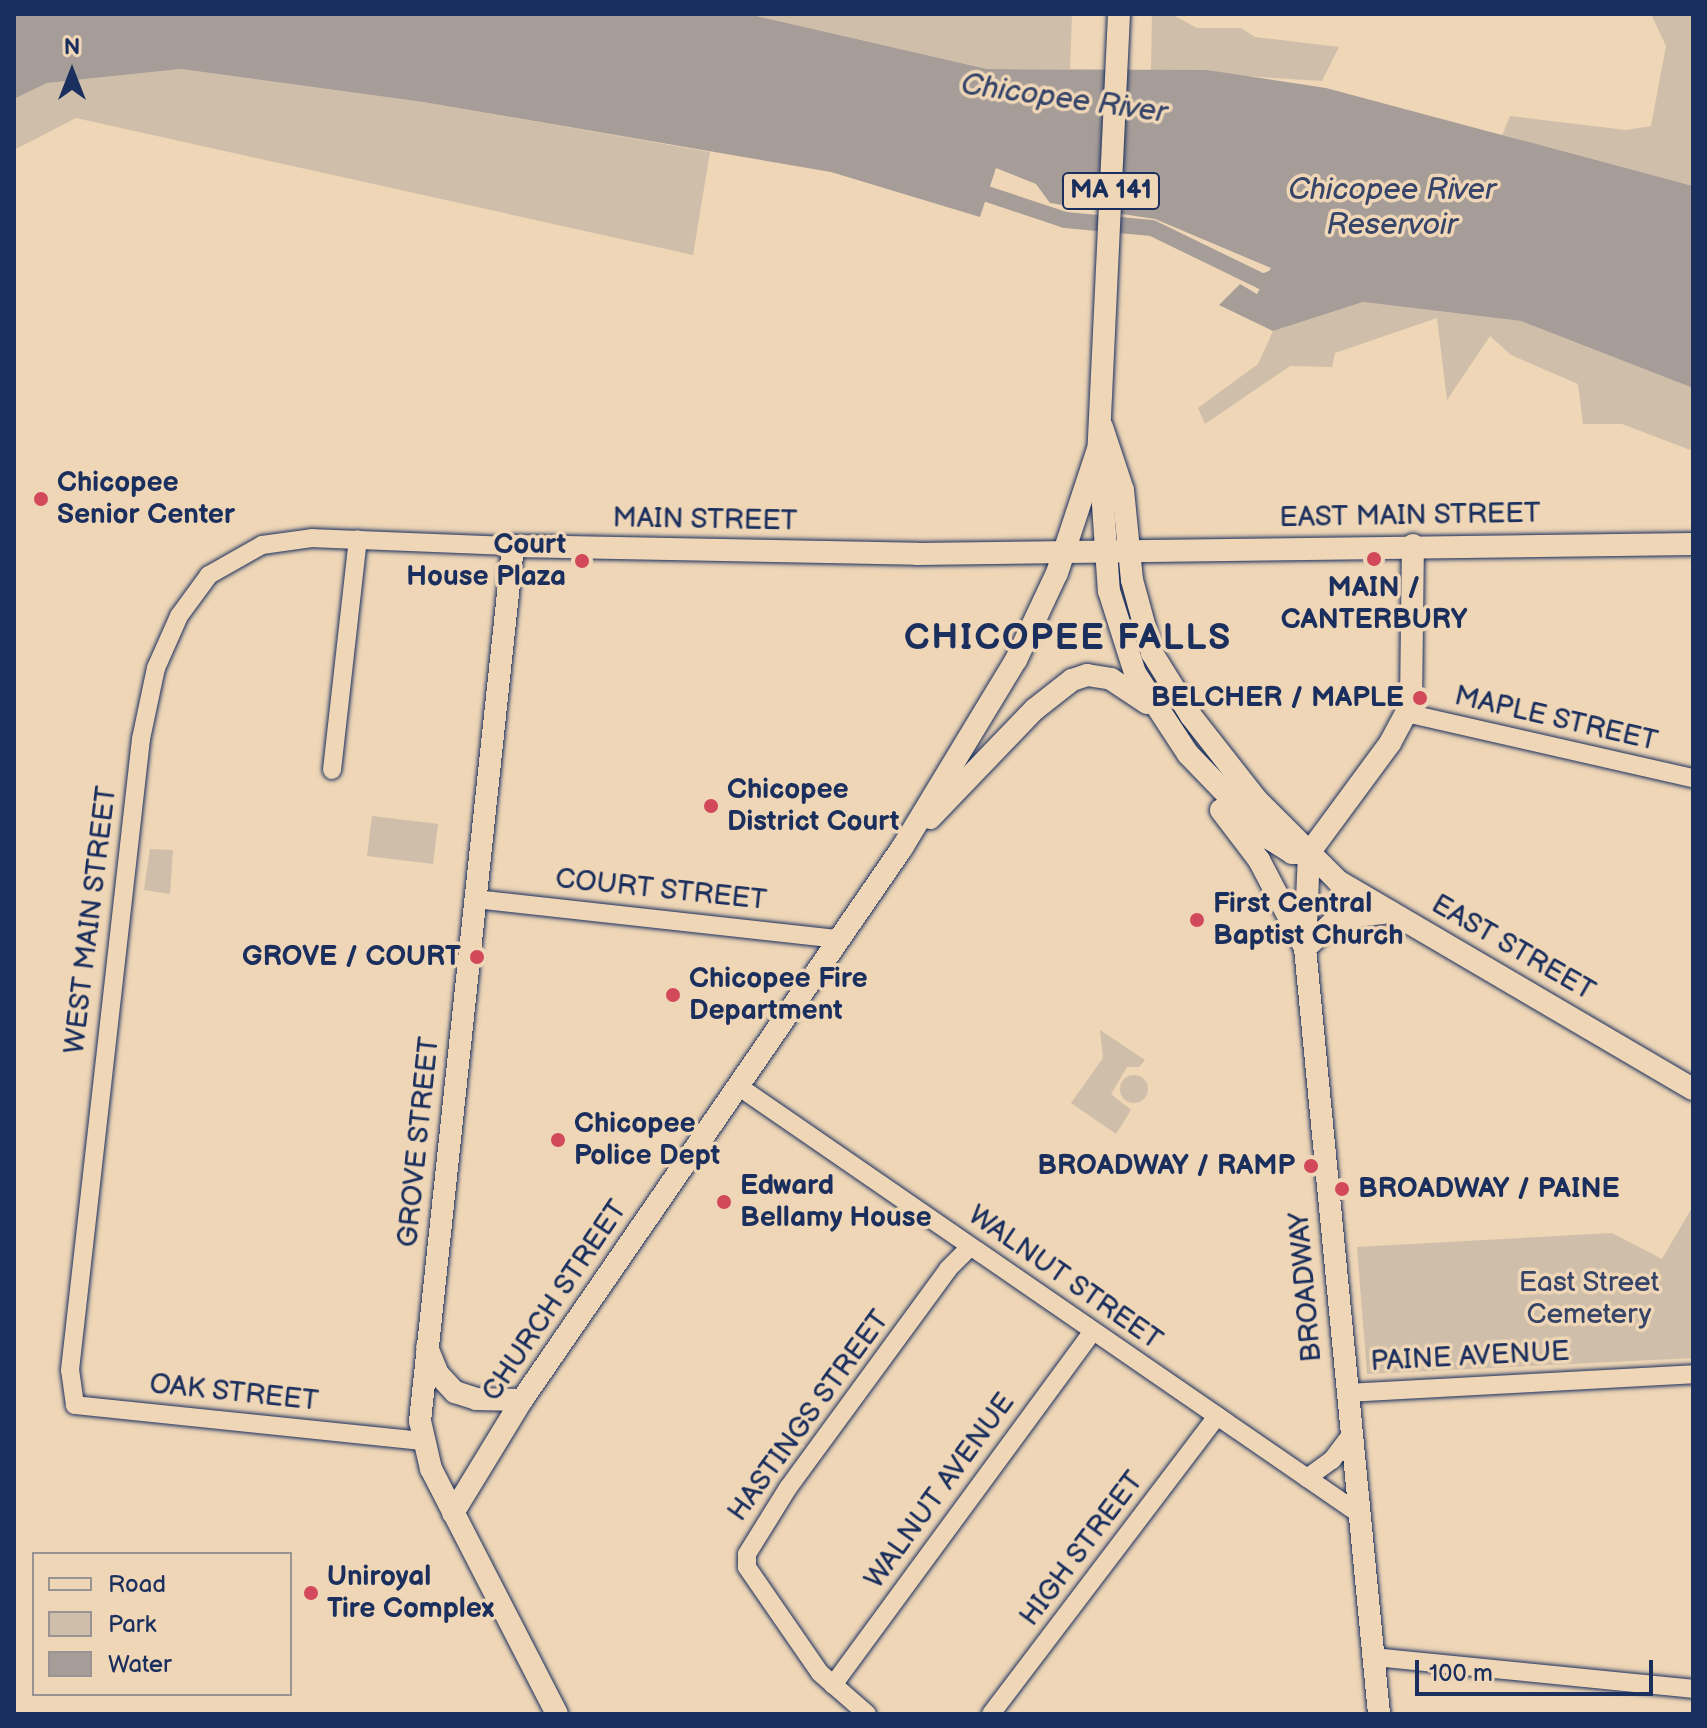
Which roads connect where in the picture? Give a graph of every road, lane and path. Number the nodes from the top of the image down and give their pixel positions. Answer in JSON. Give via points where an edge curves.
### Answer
{"nodes":[{"id":1,"x":1119,"y":14,"type":"edge"},
{"id":2,"x":1100,"y":436,"type":"junction"},
{"id":3,"x":358,"y":539,"type":"junction"},
{"id":4,"x":282,"y":541,"type":"joint"},
{"id":5,"x":1693,"y":544,"type":"edge"},
{"id":6,"x":1413,"y":545,"type":"junction"},
{"id":7,"x":513,"y":546,"type":"junction"},
{"id":8,"x":1127,"y":548,"type":"junction"},
{"id":9,"x":1104,"y":549,"type":"junction"},
{"id":10,"x":1062,"y":551,"type":"junction"},
{"id":11,"x":1154,"y":708,"type":"junction"},
{"id":12,"x":1406,"y":713,"type":"junction"},
{"id":13,"x":1188,"y":754,"type":"junction"},
{"id":14,"x":332,"y":770,"type":"dead end"},
{"id":15,"x":1693,"y":778,"type":"edge"},
{"id":16,"x":902,"y":848,"type":"junction"},
{"id":17,"x":1309,"y":853,"type":"junction"},
{"id":18,"x":475,"y":899,"type":"junction"},
{"id":19,"x":1391,"y":912,"type":"junction"},
{"id":20,"x":839,"y":939,"type":"junction"},
{"id":21,"x":1305,"y":948,"type":"junction"},
{"id":22,"x":738,"y":1086,"type":"junction"},
{"id":23,"x":1693,"y":1089,"type":"edge"},
{"id":24,"x":970,"y":1247,"type":"junction"},
{"id":25,"x":1093,"y":1331,"type":"junction"},
{"id":26,"x":426,"y":1345,"type":"junction"},
{"id":27,"x":70,"y":1370,"type":"joint"},
{"id":28,"x":1693,"y":1374,"type":"edge"},
{"id":29,"x":1346,"y":1393,"type":"junction"},
{"id":30,"x":522,"y":1400,"type":"junction"},
{"id":31,"x":1217,"y":1416,"type":"junction"},
{"id":32,"x":1351,"y":1435,"type":"junction"},
{"id":33,"x":423,"y":1441,"type":"junction"},
{"id":34,"x":1307,"y":1478,"type":"junction"},
{"id":35,"x":453,"y":1513,"type":"junction"},
{"id":36,"x":1361,"y":1515,"type":"junction"},
{"id":37,"x":1374,"y":1657,"type":"junction"},
{"id":38,"x":833,"y":1685,"type":"junction"},
{"id":39,"x":1693,"y":1689,"type":"edge"},
{"id":40,"x":557,"y":1714,"type":"edge"},
{"id":41,"x":867,"y":1714,"type":"edge"},
{"id":42,"x":991,"y":1714,"type":"edge"},
{"id":43,"x":1379,"y":1714,"type":"edge"}],
"edges":[{"from":1,"to":2,"type":"main road","number":"MA 141"},
{"from":2,"to":8,"type":"main road","number":"MA 141","via":[[1123,490]]},
{"from":2,"to":9,"type":"main road","number":"MA 141"},
{"from":2,"to":10,"type":"main road","name":"CHURCH STREET"},
{"from":3,"to":4,"type":"street","name":"MAIN STREET"},
{"from":3,"to":7,"type":"street","name":"MAIN STREET"},
{"from":3,"to":14,"type":"street"},
{"from":4,"to":27,"type":"street","name":"WEST MAIN STREET","via":[[233,557],[197,587],[170,633],[149,691]]},
{"from":5,"to":6,"type":"main road","name":"EAST MAIN STREET"},
{"from":6,"to":8,"type":"main road","name":"EAST MAIN STREET"},
{"from":6,"to":12,"type":"main road","via":[[1416,660]]},
{"from":7,"to":10,"type":"main road","name":"MAIN STREET","via":[[917,554]]},
{"from":7,"to":18,"type":"main road","name":"GROVE STREET"},
{"from":8,"to":9,"type":"main road","name":"MAIN STREET"},
{"from":8,"to":17,"type":"main road","via":[[1144,629],[1169,685],[1241,781]]},
{"from":9,"to":10,"type":"main road","name":"MAIN STREET"},
{"from":9,"to":11,"type":"main road","via":[[1120,634]]},
{"from":10,"to":16,"type":"main road","name":"CHURCH STREET","via":[[1016,660]]},
{"from":11,"to":13,"type":"main road"},
{"from":11,"to":16,"type":"main road","name":"CHURCH STREET","via":[[1111,679],[1087,675],[1072,680],[971,772]]},
{"from":12,"to":15,"type":"street","name":"MAPLE STREET"},
{"from":12,"to":17,"type":"main road"},
{"from":13,"to":17,"type":"main road","via":[[1273,842],[1292,853]]},
{"from":13,"to":21,"type":"main road","via":[[1267,872]]},
{"from":16,"to":20,"type":"main road","name":"CHURCH STREET"},
{"from":17,"to":19,"type":"main road","name":"EAST STREET","via":[[1338,881]]},
{"from":17,"to":21,"type":"main road","name":"BROADWAY"},
{"from":18,"to":20,"type":"street","name":"COURT STREET"},
{"from":18,"to":26,"type":"main road","name":"GROVE STREET"},
{"from":19,"to":21,"type":"main road","via":[[1338,918]]},
{"from":19,"to":23,"type":"main road","name":"EAST STREET"},
{"from":20,"to":22,"type":"main road","name":"CHURCH STREET"},
{"from":21,"to":29,"type":"main road","name":"BROADWAY"},
{"from":22,"to":24,"type":"street","name":"WALNUT STREET"},
{"from":22,"to":30,"type":"main road","name":"CHURCH STREET"},
{"from":24,"to":25,"type":"street","name":"WALNUT STREET"},
{"from":24,"to":38,"type":"street","name":"HASTINGS STREET","via":[[948,1269],[756,1534],[747,1567]]},
{"from":25,"to":31,"type":"street","name":"WALNUT STREET"},
{"from":25,"to":38,"type":"street","name":"WALNUT AVENUE"},
{"from":26,"to":30,"type":"main road","via":[[438,1374],[455,1392],[476,1399]]},
{"from":26,"to":33,"type":"main road","name":"GROVE STREET"},
{"from":27,"to":33,"type":"street","name":"OAK STREET","via":[[75,1405]]},
{"from":28,"to":29,"type":"street","name":"PAINE AVENUE"},
{"from":29,"to":32,"type":"main road","name":"BROADWAY"},
{"from":30,"to":35,"type":"main road","name":"CHURCH STREET"},
{"from":31,"to":34,"type":"street","name":"WALNUT STREET"},
{"from":31,"to":42,"type":"street","name":"HIGH STREET"},
{"from":32,"to":34,"type":"street","via":[[1332,1460]]},
{"from":32,"to":36,"type":"main road","name":"BROADWAY"},
{"from":33,"to":35,"type":"main road","name":"GROVE STREET"},
{"from":34,"to":36,"type":"street","name":"WALNUT STREET"},
{"from":35,"to":40,"type":"main road","name":"GROVE STREET"},
{"from":36,"to":37,"type":"main road","name":"BROADWAY"},
{"from":37,"to":39,"type":"street"},
{"from":37,"to":43,"type":"main road","name":"BROADWAY"},
{"from":38,"to":41,"type":"street","name":"HASTINGS STREET"}]}
